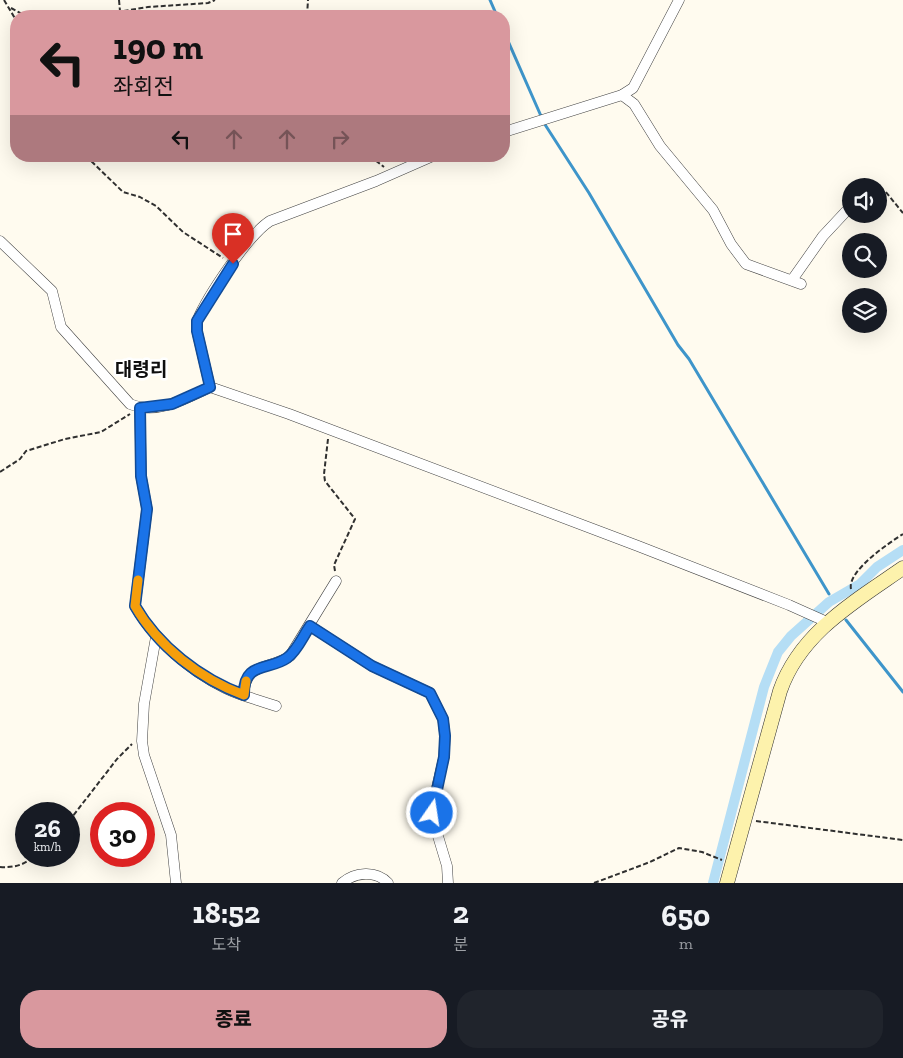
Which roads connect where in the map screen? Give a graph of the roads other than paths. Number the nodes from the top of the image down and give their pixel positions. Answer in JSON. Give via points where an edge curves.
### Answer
{"nodes":[{"id":1,"x":679,"y":0,"type":"edge"},
{"id":2,"x":622,"y":95,"type":"junction"},
{"id":3,"x":510,"y":130,"type":"edge"},
{"id":4,"x":419,"y":162,"type":"edge"},
{"id":5,"x":842,"y":216,"type":"edge"},
{"id":6,"x":0,"y":240,"type":"edge"},
{"id":7,"x":210,"y":387,"type":"junction"},
{"id":8,"x":140,"y":408,"type":"junction"},
{"id":9,"x":903,"y":568,"type":"edge"},
{"id":10,"x":336,"y":581,"type":"road end"},
{"id":11,"x":824,"y":620,"type":"junction"},
{"id":12,"x":310,"y":626,"type":"junction"},
{"id":13,"x":156,"y":637,"type":"junction"},
{"id":14,"x":244,"y":695,"type":"junction"},
{"id":15,"x":276,"y":706,"type":"dead end"},
{"id":16,"x":176,"y":883,"type":"edge"},
{"id":17,"x":342,"y":883,"type":"edge"},
{"id":18,"x":388,"y":883,"type":"edge"},
{"id":19,"x":448,"y":883,"type":"edge"},
{"id":20,"x":727,"y":883,"type":"edge"}],
"edges":[{"from":1,"to":2,"type":"street","via":[[633,88]]},
{"from":2,"to":3,"type":"street"},
{"from":2,"to":5,"type":"street","via":[[634,104],[660,146],[713,210],[742,260],[755,268],[796,282],[823,236]]},
{"from":4,"to":7,"type":"street","via":[[270,220],[262,226],[197,321]]},
{"from":6,"to":8,"type":"street","via":[[52,291],[61,328],[130,404]]},
{"from":7,"to":8,"type":"street","via":[[172,404]]},
{"from":7,"to":11,"type":"street","via":[[331,430]]},
{"from":8,"to":13,"type":"street","via":[[141,476],[147,509],[135,606]]},
{"from":9,"to":11,"type":"street"},
{"from":10,"to":12,"type":"street"},
{"from":11,"to":20,"type":"street","via":[[785,677]]},
{"from":12,"to":14,"type":"street","via":[[290,656],[249,675]]},
{"from":12,"to":19,"type":"street","via":[[372,666],[430,693],[443,719],[445,736],[444,757],[432,813],[447,866]]},
{"from":13,"to":14,"type":"street","via":[[206,677]]},
{"from":13,"to":16,"type":"street","via":[[144,704],[142,742],[171,835]]},
{"from":14,"to":15,"type":"street"},
{"from":17,"to":18,"type":"street","via":[[348,878],[367,874],[379,876]]}]}
